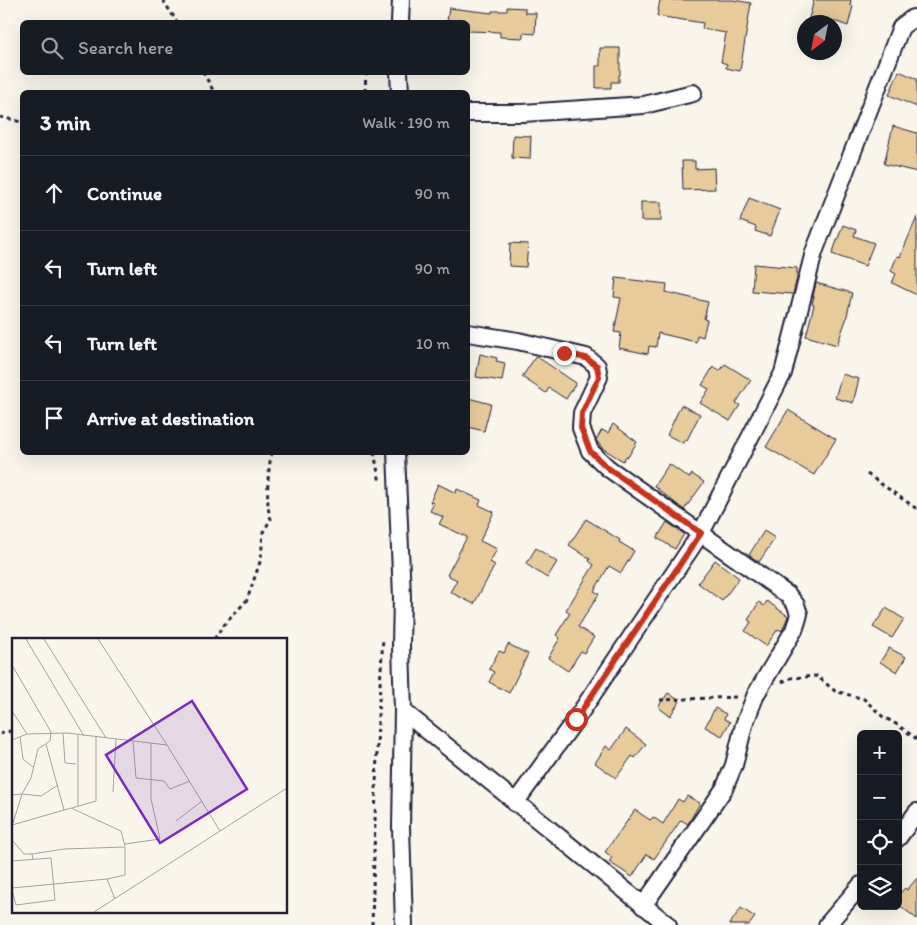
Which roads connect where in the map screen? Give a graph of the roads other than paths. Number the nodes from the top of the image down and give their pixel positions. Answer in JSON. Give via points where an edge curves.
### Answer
{"nodes":[{"id":1,"x":401,"y":0,"type":"edge"},
{"id":2,"x":400,"y":20,"type":"edge"},
{"id":3,"x":917,"y":20,"type":"edge"},
{"id":4,"x":399,"y":75,"type":"edge"},
{"id":5,"x":400,"y":90,"type":"edge"},
{"id":6,"x":693,"y":93,"type":"dead end"},
{"id":7,"x":470,"y":113,"type":"edge"},
{"id":8,"x":470,"y":333,"type":"edge"},
{"id":9,"x":396,"y":455,"type":"edge"},
{"id":10,"x":701,"y":533,"type":"junction"},
{"id":11,"x":403,"y":711,"type":"junction"},
{"id":12,"x":515,"y":803,"type":"junction"},
{"id":13,"x":917,"y":812,"type":"edge"},
{"id":14,"x":902,"y":833,"type":"edge"},
{"id":15,"x":857,"y":890,"type":"edge"},
{"id":16,"x":643,"y":906,"type":"junction"},
{"id":17,"x":404,"y":925,"type":"edge"},
{"id":18,"x":668,"y":925,"type":"edge"},
{"id":19,"x":827,"y":925,"type":"edge"}],
"edges":[{"from":1,"to":2,"type":"street"},
{"from":3,"to":10,"type":"street","via":[[913,18],[901,27],[817,243],[783,373]]},
{"from":4,"to":5,"type":"street"},
{"from":6,"to":7,"type":"street","via":[[644,105]]},
{"from":8,"to":10,"type":"street","via":[[586,358],[597,366],[599,377],[582,413],[581,428],[590,451],[608,468]]},
{"from":9,"to":11,"type":"street"},
{"from":10,"to":12,"type":"street","via":[[576,719]]},
{"from":10,"to":16,"type":"street","via":[[788,595],[799,614],[794,630],[756,694],[724,789]]},
{"from":11,"to":12,"type":"street"},
{"from":11,"to":17,"type":"street","via":[[401,827]]},
{"from":12,"to":16,"type":"street"},
{"from":13,"to":14,"type":"street"},
{"from":15,"to":19,"type":"street"},
{"from":16,"to":18,"type":"street"}]}
